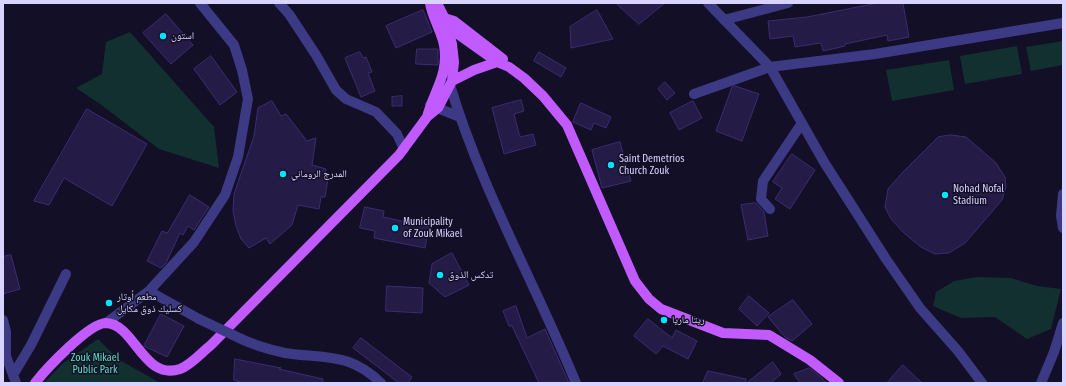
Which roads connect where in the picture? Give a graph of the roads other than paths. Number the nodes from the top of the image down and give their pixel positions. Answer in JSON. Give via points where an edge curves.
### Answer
{"nodes":[{"id":1,"x":200,"y":3,"type":"edge"},
{"id":2,"x":279,"y":3,"type":"edge"},
{"id":3,"x":430,"y":3,"type":"edge"},
{"id":4,"x":437,"y":3,"type":"edge"},
{"id":5,"x":708,"y":3,"type":"edge"},
{"id":6,"x":788,"y":3,"type":"edge"},
{"id":7,"x":724,"y":20,"type":"junction"},
{"id":8,"x":441,"y":22,"type":"junction"},
{"id":9,"x":1063,"y":23,"type":"edge"},
{"id":10,"x":497,"y":62,"type":"junction"},
{"id":11,"x":509,"y":67,"type":"junction"},
{"id":12,"x":770,"y":67,"type":"junction"},
{"id":13,"x":451,"y":83,"type":"junction"},
{"id":14,"x":694,"y":94,"type":"dead end"},
{"id":15,"x":434,"y":107,"type":"junction"},
{"id":16,"x":460,"y":117,"type":"junction"},
{"id":17,"x":802,"y":123,"type":"junction"},
{"id":18,"x":404,"y":149,"type":"junction"},
{"id":19,"x":1063,"y":194,"type":"edge"},
{"id":20,"x":770,"y":209,"type":"dead end"},
{"id":21,"x":1063,"y":228,"type":"edge"},
{"id":22,"x":66,"y":274,"type":"dead end"},
{"id":23,"x":149,"y":291,"type":"junction"},
{"id":24,"x":3,"y":320,"type":"edge"},
{"id":25,"x":106,"y":323,"type":"junction"},
{"id":26,"x":1063,"y":323,"type":"edge"},
{"id":27,"x":5,"y":356,"type":"edge"},
{"id":28,"x":14,"y":379,"type":"edge"},
{"id":29,"x":379,"y":382,"type":"edge"},
{"id":30,"x":35,"y":383,"type":"edge"},
{"id":31,"x":576,"y":383,"type":"edge"},
{"id":32,"x":839,"y":383,"type":"edge"},
{"id":33,"x":982,"y":383,"type":"edge"},
{"id":34,"x":1041,"y":383,"type":"edge"}],
"edges":[{"from":1,"to":23,"type":"street","via":[[234,45],[242,70],[248,100],[238,157],[224,195],[194,242]]},
{"from":2,"to":18,"type":"street","via":[[290,14],[336,90],[346,99],[376,112],[397,134]]},
{"from":3,"to":8,"type":"main road"},
{"from":4,"to":8,"type":"main road"},
{"from":5,"to":7,"type":"street"},
{"from":6,"to":7,"type":"street"},
{"from":7,"to":12,"type":"street"},
{"from":8,"to":10,"type":"main road"},
{"from":8,"to":11,"type":"main road","via":[[463,27],[502,58]]},
{"from":8,"to":13,"type":"main road","via":[[452,44],[454,62]]},
{"from":8,"to":15,"type":"main road","via":[[444,62]]},
{"from":9,"to":12,"type":"street","via":[[875,54]]},
{"from":10,"to":11,"type":"main road"},
{"from":10,"to":13,"type":"main road","via":[[474,70]]},
{"from":11,"to":32,"type":"main road","via":[[543,96],[567,125],[635,281],[649,299],[661,309],[708,329],[732,334],[769,335],[810,360]]},
{"from":12,"to":14,"type":"street"},
{"from":12,"to":17,"type":"street"},
{"from":13,"to":15,"type":"main road"},
{"from":13,"to":16,"type":"street"},
{"from":15,"to":16,"type":"street"},
{"from":15,"to":18,"type":"main road"},
{"from":16,"to":31,"type":"street","via":[[482,176]]},
{"from":17,"to":20,"type":"street","via":[[763,182],[761,199]]},
{"from":17,"to":33,"type":"street","via":[[904,286]]},
{"from":18,"to":25,"type":"main road","via":[[256,301],[211,345],[180,369],[160,369],[123,331]]},
{"from":19,"to":21,"type":"street"},
{"from":22,"to":28,"type":"street"},
{"from":23,"to":25,"type":"street"},
{"from":23,"to":29,"type":"street","bridge":true,"via":[[255,346],[344,360],[363,368]]},
{"from":24,"to":27,"type":"street","via":[[6,332]]},
{"from":25,"to":30,"type":"main road","via":[[92,329],[76,341]]},
{"from":26,"to":34,"type":"street"},
{"from":27,"to":28,"type":"street"}]}
